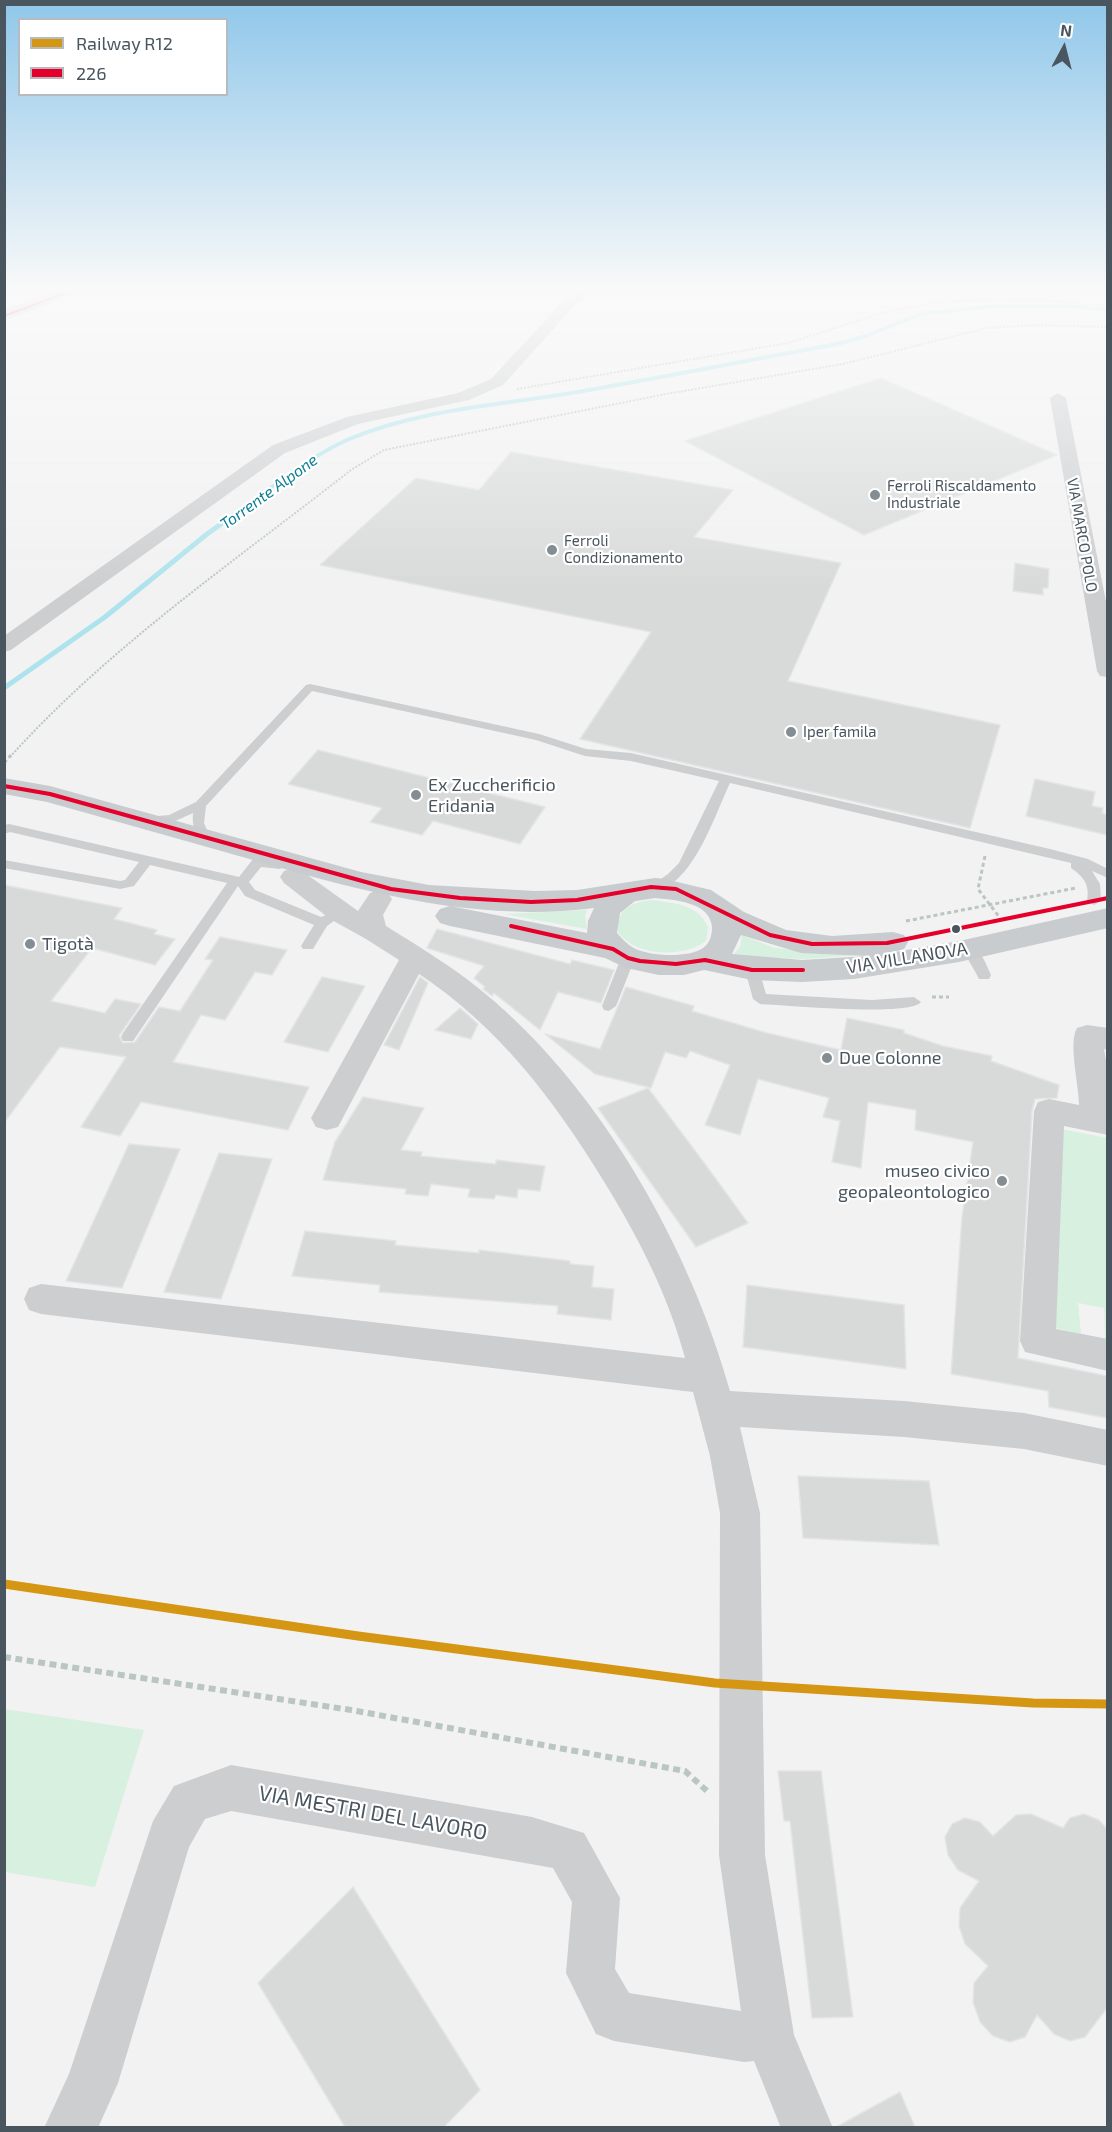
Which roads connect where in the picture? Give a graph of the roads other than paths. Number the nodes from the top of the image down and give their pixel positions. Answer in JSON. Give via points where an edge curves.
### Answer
{"nodes":[{"id":1,"x":475,"y":391,"type":"edge"},
{"id":2,"x":1058,"y":398,"type":"dead end"},
{"id":3,"x":4,"y":646,"type":"edge"},
{"id":4,"x":1107,"y":671,"type":"edge"},
{"id":5,"x":726,"y":779,"type":"junction"},
{"id":6,"x":4,"y":786,"type":"edge"},
{"id":7,"x":4,"y":791,"type":"edge"},
{"id":8,"x":200,"y":805,"type":"junction"},
{"id":9,"x":142,"y":820,"type":"junction"},
{"id":10,"x":4,"y":830,"type":"edge"},
{"id":11,"x":204,"y":837,"type":"junction"},
{"id":12,"x":1064,"y":857,"type":"junction"},
{"id":13,"x":148,"y":860,"type":"junction"},
{"id":14,"x":4,"y":864,"type":"edge"},
{"id":15,"x":684,"y":865,"type":"junction"},
{"id":16,"x":306,"y":873,"type":"junction"},
{"id":17,"x":1107,"y":874,"type":"edge"},
{"id":18,"x":244,"y":876,"type":"junction"},
{"id":19,"x":655,"y":888,"type":"junction"},
{"id":20,"x":623,"y":894,"type":"junction"},
{"id":21,"x":694,"y":895,"type":"junction"},
{"id":22,"x":379,"y":899,"type":"junction"},
{"id":23,"x":1097,"y":901,"type":"edge"},
{"id":24,"x":721,"y":912,"type":"junction"},
{"id":25,"x":331,"y":918,"type":"junction"},
{"id":26,"x":376,"y":932,"type":"junction"},
{"id":27,"x":308,"y":946,"type":"dead end"},
{"id":28,"x":969,"y":949,"type":"junction"},
{"id":29,"x":621,"y":953,"type":"junction"},
{"id":30,"x":414,"y":957,"type":"junction"},
{"id":31,"x":705,"y":960,"type":"junction"},
{"id":32,"x":752,"y":970,"type":"junction"},
{"id":33,"x":984,"y":975,"type":"dead end"},
{"id":34,"x":914,"y":1002,"type":"dead end"},
{"id":35,"x":609,"y":1006,"type":"dead end"},
{"id":36,"x":128,"y":1037,"type":"dead end"},
{"id":37,"x":1107,"y":1039,"type":"edge"},
{"id":38,"x":327,"y":1118,"type":"dead end"},
{"id":39,"x":1101,"y":1122,"type":"edge"},
{"id":40,"x":41,"y":1299,"type":"dead end"},
{"id":41,"x":1107,"y":1355,"type":"edge"},
{"id":42,"x":711,"y":1393,"type":"junction"},
{"id":43,"x":1107,"y":1448,"type":"edge"},
{"id":44,"x":769,"y":2035,"type":"junction"},
{"id":45,"x":70,"y":2127,"type":"edge"},
{"id":46,"x":807,"y":2127,"type":"edge"}],
"edges":[{"from":1,"to":3,"type":"street","via":[[353,420],[279,449]]},
{"from":2,"to":4,"type":"street","name":"VIA MARCO POLO"},
{"from":5,"to":8,"type":"lane","via":[[631,757],[574,750],[539,738],[310,687]]},
{"from":5,"to":12,"type":"lane"},
{"from":5,"to":15,"type":"lane"},
{"from":6,"to":9,"type":"main road","via":[[50,794]]},
{"from":7,"to":18,"type":"main road"},
{"from":8,"to":9,"type":"lane","via":[[171,819]]},
{"from":8,"to":11,"type":"lane","via":[[198,824]]},
{"from":9,"to":11,"type":"main road"},
{"from":10,"to":13,"type":"lane"},
{"from":11,"to":16,"type":"main road"},
{"from":12,"to":17,"type":"lane"},
{"from":12,"to":23,"type":"lane","via":[[1088,874],[1096,888]]},
{"from":13,"to":14,"type":"lane","via":[[129,883],[120,885]]},
{"from":13,"to":18,"type":"lane"},
{"from":15,"to":19,"type":"lane"},
{"from":15,"to":21,"type":"lane","via":[[686,881]]},
{"from":16,"to":18,"type":"main road"},
{"from":16,"to":20,"type":"main road","via":[[429,895],[535,901]]},
{"from":16,"to":22,"type":"main road"},
{"from":16,"to":25,"type":"street"},
{"from":18,"to":25,"type":"lane","via":[[250,893]]},
{"from":18,"to":36,"type":"lane"},
{"from":19,"to":20,"type":"main road"},
{"from":19,"to":21,"type":"main road"},
{"from":20,"to":29,"type":"main road","via":[[611,902],[602,926],[602,933]]},
{"from":21,"to":24,"type":"main road"},
{"from":22,"to":26,"type":"street","via":[[368,913]]},
{"from":22,"to":29,"type":"main road"},
{"from":23,"to":24,"type":"main road","name":"VIA VILLANOVA","via":[[869,945],[825,944],[771,936]]},
{"from":23,"to":28,"type":"main road","name":"VIA VILLANOVA"},
{"from":24,"to":31,"type":"main road","via":[[727,926],[723,944]]},
{"from":25,"to":26,"type":"street"},
{"from":25,"to":27,"type":"lane"},
{"from":26,"to":30,"type":"street"},
{"from":28,"to":32,"type":"main road","name":"VIA VILLANOVA","via":[[864,967]]},
{"from":28,"to":33,"type":"lane"},
{"from":29,"to":31,"type":"main road","via":[[676,964]]},
{"from":29,"to":35,"type":"lane"},
{"from":30,"to":38,"type":"street"},
{"from":30,"to":42,"type":"street","via":[[492,1016],[547,1072],[584,1122],[649,1226],[699,1344]]},
{"from":31,"to":32,"type":"main road","name":"VIA VILLANOVA"},
{"from":32,"to":34,"type":"lane","via":[[760,999],[822,1005]]},
{"from":37,"to":39,"type":"street","via":[[1087,1036]]},
{"from":39,"to":41,"type":"street","via":[[1049,1111],[1038,1341]]},
{"from":40,"to":42,"type":"street"},
{"from":42,"to":43,"type":"street","via":[[1002,1429]]},
{"from":42,"to":44,"type":"street","via":[[740,1513],[742,1855]]},
{"from":44,"to":45,"type":"street","name":"VIA MESTRI DEL LAVORO","via":[[744,2037],[614,2016],[590,1972],[596,1898],[568,1849],[231,1788],[190,1802],[168,1837],[92,2084]]},
{"from":44,"to":46,"type":"street"}]}
